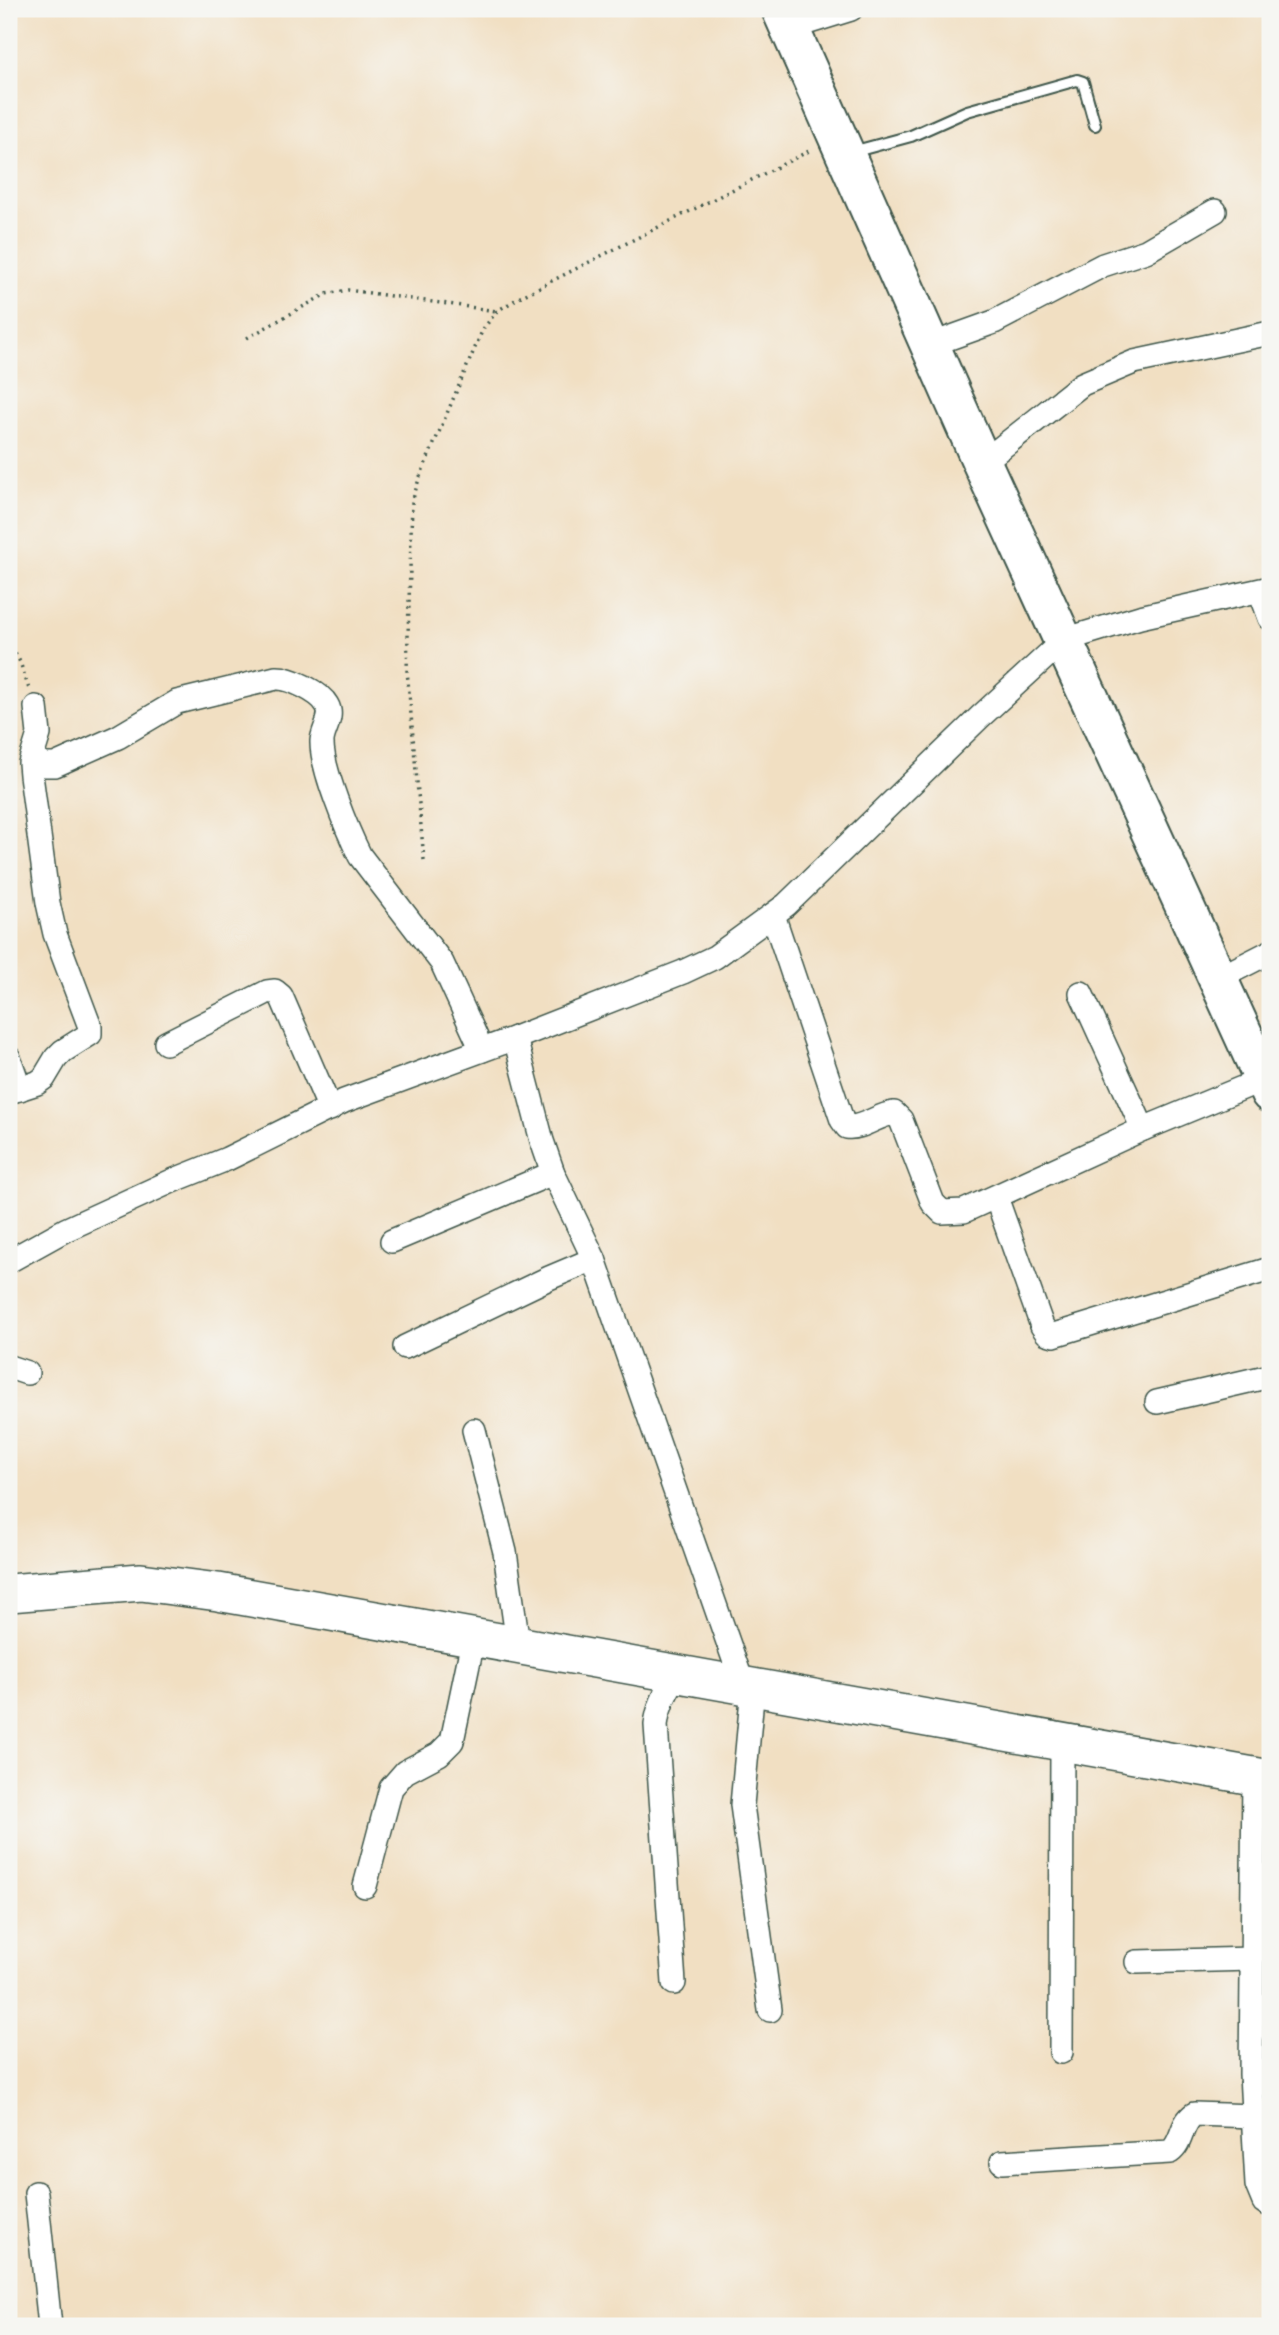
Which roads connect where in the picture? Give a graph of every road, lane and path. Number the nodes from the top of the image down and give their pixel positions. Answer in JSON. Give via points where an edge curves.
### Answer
{"nodes":[{"id":1,"x":851,"y":9,"type":"edge"},
{"id":2,"x":785,"y":19,"type":"edge"},
{"id":3,"x":1096,"y":125,"type":"dead end"},
{"id":4,"x":842,"y":145,"type":"junction"},
{"id":5,"x":1215,"y":211,"type":"dead end"},
{"id":6,"x":497,"y":311,"type":"junction"},
{"id":7,"x":1270,"y":333,"type":"edge"},
{"id":8,"x":247,"y":338,"type":"dead end"},
{"id":9,"x":930,"y":345,"type":"junction"},
{"id":10,"x":982,"y":463,"type":"junction"},
{"id":11,"x":1265,"y":590,"type":"edge"},
{"id":12,"x":1270,"y":618,"type":"edge"},
{"id":13,"x":1064,"y":640,"type":"junction"},
{"id":14,"x":9,"y":641,"type":"edge"},
{"id":15,"x":36,"y":707,"type":"joint"},
{"id":16,"x":32,"y":759,"type":"junction"},
{"id":17,"x":424,"y":860,"type":"dead end"},
{"id":18,"x":772,"y":915,"type":"junction"},
{"id":19,"x":1270,"y":952,"type":"edge"},
{"id":20,"x":1217,"y":979,"type":"junction"},
{"id":21,"x":1081,"y":993,"type":"dead end"},
{"id":22,"x":515,"y":1038,"type":"junction"},
{"id":23,"x":166,"y":1043,"type":"dead end"},
{"id":24,"x":482,"y":1050,"type":"junction"},
{"id":25,"x":9,"y":1058,"type":"edge"},
{"id":26,"x":1267,"y":1086,"type":"edge"},
{"id":27,"x":14,"y":1091,"type":"edge"},
{"id":28,"x":330,"y":1109,"type":"junction"},
{"id":29,"x":1143,"y":1129,"type":"junction"},
{"id":30,"x":553,"y":1173,"type":"junction"},
{"id":31,"x":996,"y":1197,"type":"junction"},
{"id":32,"x":392,"y":1241,"type":"dead end"},
{"id":33,"x":594,"y":1259,"type":"junction"},
{"id":34,"x":9,"y":1261,"type":"edge"},
{"id":35,"x":1270,"y":1269,"type":"edge"},
{"id":36,"x":405,"y":1347,"type":"dead end"},
{"id":37,"x":1270,"y":1376,"type":"edge"},
{"id":38,"x":1157,"y":1402,"type":"dead end"},
{"id":39,"x":474,"y":1430,"type":"dead end"},
{"id":40,"x":9,"y":1593,"type":"edge"},
{"id":41,"x":474,"y":1636,"type":"junction"},
{"id":42,"x":518,"y":1644,"type":"junction"},
{"id":43,"x":677,"y":1673,"type":"junction"},
{"id":44,"x":748,"y":1686,"type":"junction"},
{"id":45,"x":1062,"y":1742,"type":"junction"},
{"id":46,"x":1262,"y":1777,"type":"edge"},
{"id":47,"x":365,"y":1886,"type":"dead end"},
{"id":48,"x":1252,"y":1959,"type":"junction"},
{"id":49,"x":1137,"y":1962,"type":"dead end"},
{"id":50,"x":674,"y":1983,"type":"dead end"},
{"id":51,"x":770,"y":2010,"type":"dead end"},
{"id":52,"x":1061,"y":2052,"type":"dead end"},
{"id":53,"x":1261,"y":2075,"type":"edge"},
{"id":54,"x":1254,"y":2116,"type":"junction"},
{"id":55,"x":1002,"y":2162,"type":"dead end"},
{"id":56,"x":36,"y":2193,"type":"dead end"},
{"id":57,"x":1270,"y":2205,"type":"edge"},
{"id":58,"x":50,"y":2326,"type":"edge"}],
"edges":[{"from":1,"to":2,"type":"street"},
{"from":2,"to":4,"type":"highway"},
{"from":3,"to":4,"type":"lane","via":[[1087,90],[1077,80],[967,111],[911,136]]},
{"from":4,"to":6,"type":"path"},
{"from":4,"to":9,"type":"highway"},
{"from":5,"to":9,"type":"street","via":[[1146,251],[1103,265],[994,322]]},
{"from":6,"to":8,"type":"path","via":[[348,290],[326,294]]},
{"from":6,"to":17,"type":"path","via":[[483,328],[412,502],[407,670]]},
{"from":7,"to":10,"type":"street","via":[[1134,362],[1082,384]]},
{"from":9,"to":10,"type":"highway"},
{"from":10,"to":13,"type":"highway"},
{"from":11,"to":12,"type":"street"},
{"from":11,"to":13,"type":"street","via":[[1140,617]]},
{"from":13,"to":18,"type":"street"},
{"from":13,"to":20,"type":"highway"},
{"from":14,"to":15,"type":"path"},
{"from":15,"to":16,"type":"street","via":[[39,734]]},
{"from":16,"to":24,"type":"street","via":[[55,765],[118,737],[177,702],[275,678],[286,677],[321,696],[330,714],[323,751],[354,844],[442,963]]},
{"from":16,"to":27,"type":"street","via":[[48,903],[90,1034],[56,1058],[44,1078]]},
{"from":18,"to":22,"type":"street","via":[[715,957]]},
{"from":18,"to":31,"type":"street","via":[[847,1127],[887,1114],[901,1120],[933,1203],[942,1212],[964,1211]]},
{"from":19,"to":20,"type":"street"},
{"from":20,"to":26,"type":"highway"},
{"from":21,"to":29,"type":"street"},
{"from":22,"to":24,"type":"street"},
{"from":22,"to":30,"type":"street"},
{"from":23,"to":28,"type":"street","via":[[275,991]]},
{"from":24,"to":28,"type":"street"},
{"from":25,"to":27,"type":"street"},
{"from":26,"to":29,"type":"street"},
{"from":28,"to":34,"type":"street","via":[[65,1230]]},
{"from":29,"to":31,"type":"street"},
{"from":30,"to":32,"type":"street"},
{"from":30,"to":33,"type":"street"},
{"from":31,"to":35,"type":"street","via":[[1042,1326],[1054,1335]]},
{"from":33,"to":36,"type":"street"},
{"from":33,"to":44,"type":"street"},
{"from":37,"to":38,"type":"street"},
{"from":39,"to":42,"type":"street","via":[[505,1552]]},
{"from":40,"to":41,"type":"main road","via":[[141,1582]]},
{"from":41,"to":42,"type":"main road"},
{"from":41,"to":47,"type":"street","via":[[452,1741],[439,1754],[405,1772],[391,1788]]},
{"from":42,"to":43,"type":"main road"},
{"from":43,"to":44,"type":"main road"},
{"from":43,"to":50,"type":"street","via":[[657,1713],[656,1725]]},
{"from":44,"to":45,"type":"main road"},
{"from":44,"to":51,"type":"street","via":[[742,1805]]},
{"from":45,"to":46,"type":"main road"},
{"from":45,"to":52,"type":"street"},
{"from":46,"to":48,"type":"street"},
{"from":48,"to":49,"type":"street"},
{"from":48,"to":53,"type":"street"},
{"from":53,"to":54,"type":"street"},
{"from":54,"to":55,"type":"street","via":[[1194,2115],[1170,2152]]},
{"from":54,"to":57,"type":"street","via":[[1258,2185],[1264,2202]]},
{"from":56,"to":58,"type":"street"}]}
